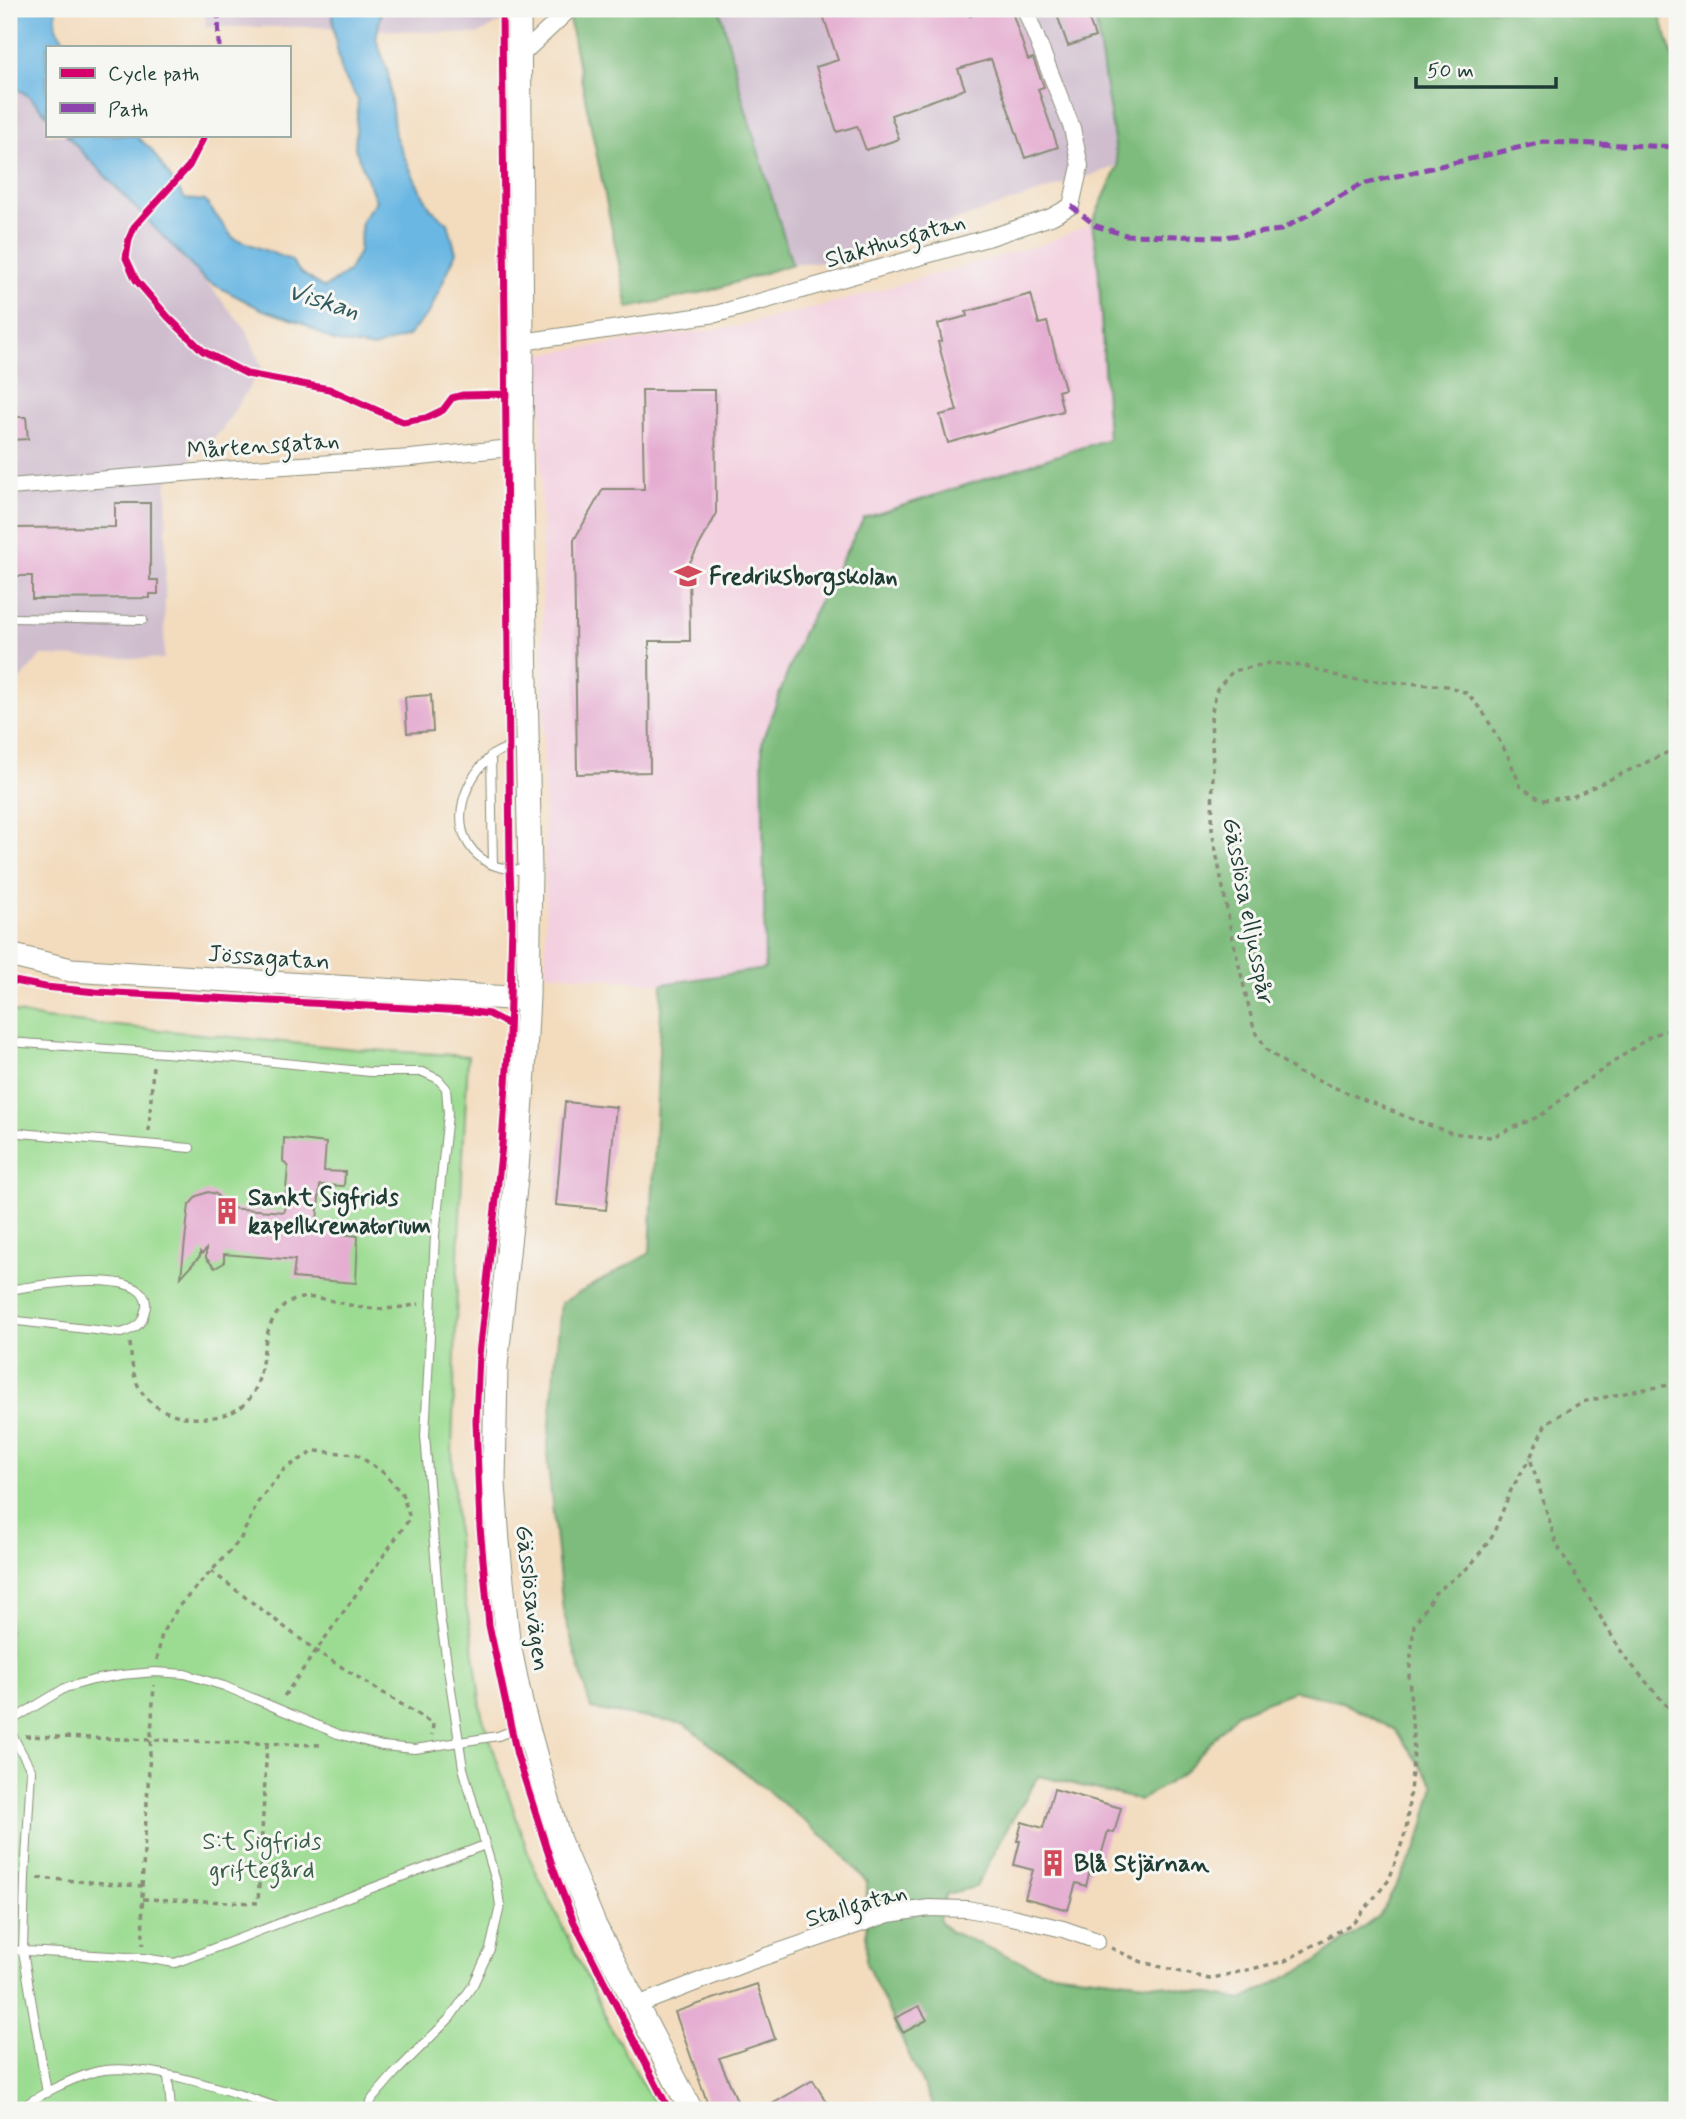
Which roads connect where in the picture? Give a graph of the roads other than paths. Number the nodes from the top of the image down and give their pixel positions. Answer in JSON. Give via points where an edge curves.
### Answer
{"nodes":[{"id":1,"x":519,"y":9,"type":"edge"},
{"id":2,"x":570,"y":9,"type":"edge"},
{"id":3,"x":1025,"y":9,"type":"edge"},
{"id":4,"x":519,"y":57,"type":"junction"},
{"id":5,"x":522,"y":342,"type":"junction"},
{"id":6,"x":521,"y":447,"type":"junction"},
{"id":7,"x":9,"y":487,"type":"edge"},
{"id":8,"x":9,"y":618,"type":"edge"},
{"id":9,"x":143,"y":620,"type":"dead end"},
{"id":10,"x":528,"y":741,"type":"junction"},
{"id":11,"x":491,"y":755,"type":"junction"},
{"id":12,"x":493,"y":865,"type":"junction"},
{"id":13,"x":530,"y":871,"type":"junction"},
{"id":14,"x":9,"y":955,"type":"edge"},
{"id":15,"x":528,"y":997,"type":"junction"},
{"id":16,"x":9,"y":1042,"type":"edge"},
{"id":17,"x":9,"y":1132,"type":"edge"},
{"id":18,"x":190,"y":1148,"type":"dead end"},
{"id":19,"x":9,"y":1290,"type":"edge"},
{"id":20,"x":9,"y":1320,"type":"edge"},
{"id":21,"x":9,"y":1722,"type":"edge"},
{"id":22,"x":527,"y":1725,"type":"junction"},
{"id":23,"x":13,"y":1730,"type":"edge"},
{"id":24,"x":460,"y":1742,"type":"junction"},
{"id":25,"x":485,"y":1845,"type":"junction"},
{"id":26,"x":1097,"y":1941,"type":"road end"},
{"id":27,"x":9,"y":1950,"type":"edge"},
{"id":28,"x":23,"y":1951,"type":"junction"},
{"id":29,"x":635,"y":2006,"type":"junction"},
{"id":30,"x":167,"y":2075,"type":"junction"},
{"id":31,"x":47,"y":2093,"type":"junction"},
{"id":32,"x":19,"y":2110,"type":"edge"},
{"id":33,"x":171,"y":2110,"type":"edge"},
{"id":34,"x":285,"y":2110,"type":"edge"},
{"id":35,"x":366,"y":2110,"type":"edge"},
{"id":36,"x":691,"y":2110,"type":"edge"}],
"edges":[{"from":1,"to":4,"type":"street","name":"Gässlösavägen"},
{"from":2,"to":4,"type":"street"},
{"from":3,"to":5,"type":"street","name":"Slakthusgatan","via":[[1072,128],[1080,166],[1071,206],[994,236],[716,314]]},
{"from":4,"to":5,"type":"street","name":"Gässlösavägen"},
{"from":5,"to":6,"type":"street","name":"Gässlösavägen"},
{"from":6,"to":7,"type":"street","name":"Mårtensgatan"},
{"from":6,"to":10,"type":"street","name":"Gässlösavägen"},
{"from":8,"to":9,"type":"lane"},
{"from":10,"to":11,"type":"lane"},
{"from":10,"to":13,"type":"street","name":"Gässlösavägen"},
{"from":11,"to":12,"type":"lane"},
{"from":11,"to":12,"type":"lane","via":[[465,790],[460,823],[470,849]]},
{"from":12,"to":13,"type":"lane"},
{"from":13,"to":15,"type":"street","name":"Gässlösavägen"},
{"from":14,"to":15,"type":"street","name":"Jössagatan","via":[[71,970]]},
{"from":15,"to":22,"type":"street","name":"Gässlösavägen","via":[[517,1169],[496,1366],[494,1470],[508,1639]]},
{"from":16,"to":24,"type":"lane","via":[[370,1072],[423,1072],[446,1088],[448,1114],[430,1302],[425,1436],[440,1616]]},
{"from":17,"to":18,"type":"lane"},
{"from":19,"to":20,"type":"lane","via":[[67,1282],[117,1282],[141,1292],[146,1303],[143,1318],[121,1333]]},
{"from":21,"to":24,"type":"lane","via":[[65,1688],[155,1672],[185,1674],[224,1686],[338,1734],[382,1746],[415,1749]]},
{"from":22,"to":24,"type":"lane","via":[[498,1736]]},
{"from":22,"to":29,"type":"street","name":"Gässlösavägen","via":[[559,1840]]},
{"from":23,"to":28,"type":"lane","via":[[32,1770]]},
{"from":24,"to":25,"type":"lane"},
{"from":25,"to":28,"type":"lane","via":[[175,1963]]},
{"from":25,"to":35,"type":"lane","via":[[500,1906],[490,1949],[450,2018],[394,2074]]},
{"from":26,"to":29,"type":"street","name":"Stallgatan","via":[[1012,1917],[929,1908],[889,1914]]},
{"from":27,"to":28,"type":"lane"},
{"from":28,"to":31,"type":"lane"},
{"from":29,"to":36,"type":"street","name":"Gässlösavägen"},
{"from":30,"to":31,"type":"lane","via":[[126,2070],[92,2073]]},
{"from":30,"to":33,"type":"lane"},
{"from":30,"to":34,"type":"lane"},
{"from":31,"to":32,"type":"lane"}]}
